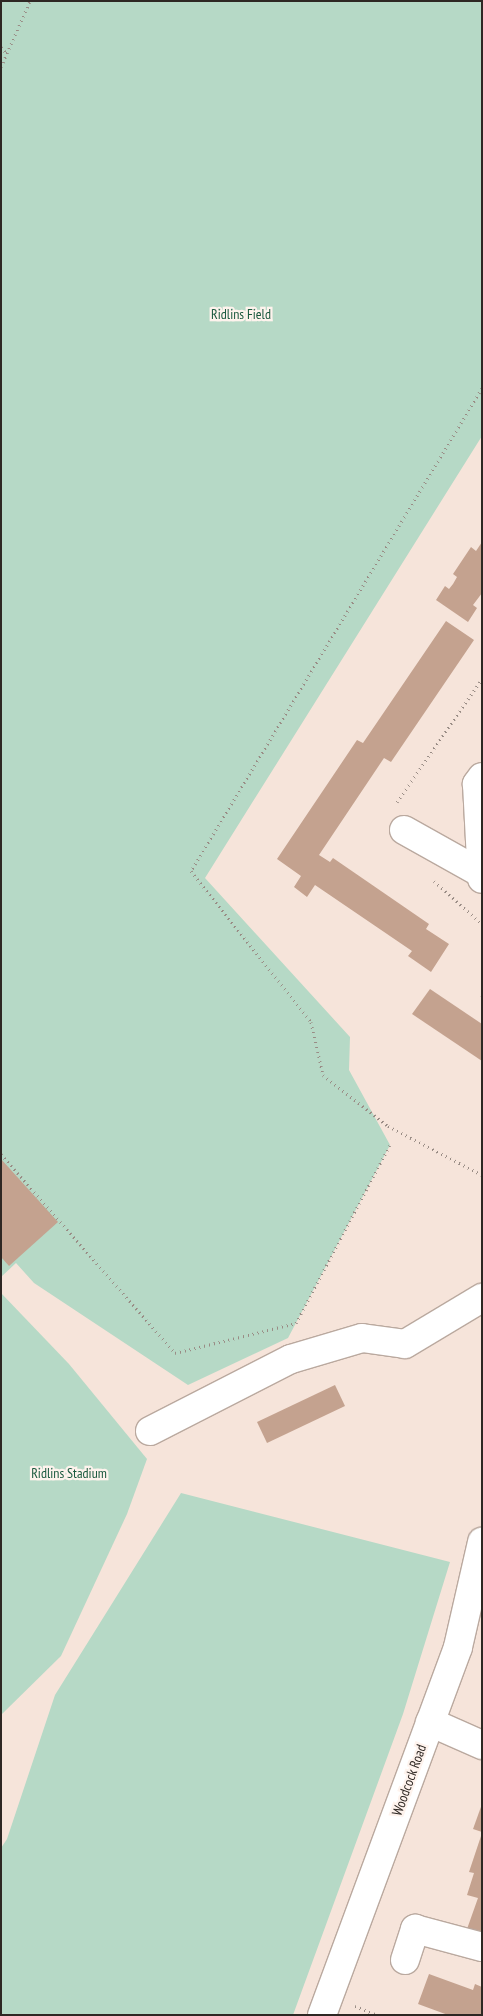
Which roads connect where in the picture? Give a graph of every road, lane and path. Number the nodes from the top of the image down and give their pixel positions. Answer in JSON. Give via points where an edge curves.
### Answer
{"nodes":[{"id":1,"x":30,"y":1,"type":"edge"},
{"id":2,"x":1,"y":47,"type":"edge"},
{"id":3,"x":7,"y":54,"type":"junction"},
{"id":4,"x":1,"y":67,"type":"edge"},
{"id":5,"x":482,"y":388,"type":"edge"},
{"id":6,"x":482,"y":679,"type":"edge"},
{"id":7,"x":482,"y":778,"type":"edge"},
{"id":8,"x":399,"y":818,"type":"joint"},
{"id":9,"x":426,"y":874,"type":"dead end"},
{"id":10,"x":481,"y":876,"type":"edge"},
{"id":11,"x":482,"y":924,"type":"edge"},
{"id":12,"x":390,"y":1145,"type":"dead end"},
{"id":13,"x":1,"y":1154,"type":"edge"},
{"id":14,"x":482,"y":1175,"type":"edge"},
{"id":15,"x":482,"y":1298,"type":"edge"},
{"id":16,"x":150,"y":1431,"type":"dead end"},
{"id":17,"x":482,"y":1542,"type":"edge"},
{"id":18,"x":430,"y":1722,"type":"junction"},
{"id":19,"x":482,"y":1745,"type":"edge"},
{"id":20,"x":482,"y":1946,"type":"edge"},
{"id":21,"x":405,"y":1960,"type":"dead end"},
{"id":22,"x":322,"y":2015,"type":"edge"}],
"edges":[{"from":1,"to":3,"type":"path"},
{"from":2,"to":3,"type":"path"},
{"from":3,"to":4,"type":"path"},
{"from":5,"to":14,"type":"path","via":[[191,871],[311,1022],[323,1075],[388,1126]]},
{"from":6,"to":8,"type":"path"},
{"from":7,"to":10,"type":"street","via":[[477,784]]},
{"from":8,"to":10,"type":"street"},
{"from":9,"to":11,"type":"path"},
{"from":12,"to":13,"type":"path","via":[[296,1323],[175,1353]]},
{"from":15,"to":16,"type":"street","via":[[405,1344],[362,1338],[291,1358]]},
{"from":17,"to":18,"type":"street","name":"Woodcock Road","via":[[458,1646]]},
{"from":18,"to":19,"type":"street"},
{"from":18,"to":22,"type":"street","name":"Woodcock Road"},
{"from":20,"to":21,"type":"street","via":[[415,1929]]}]}
